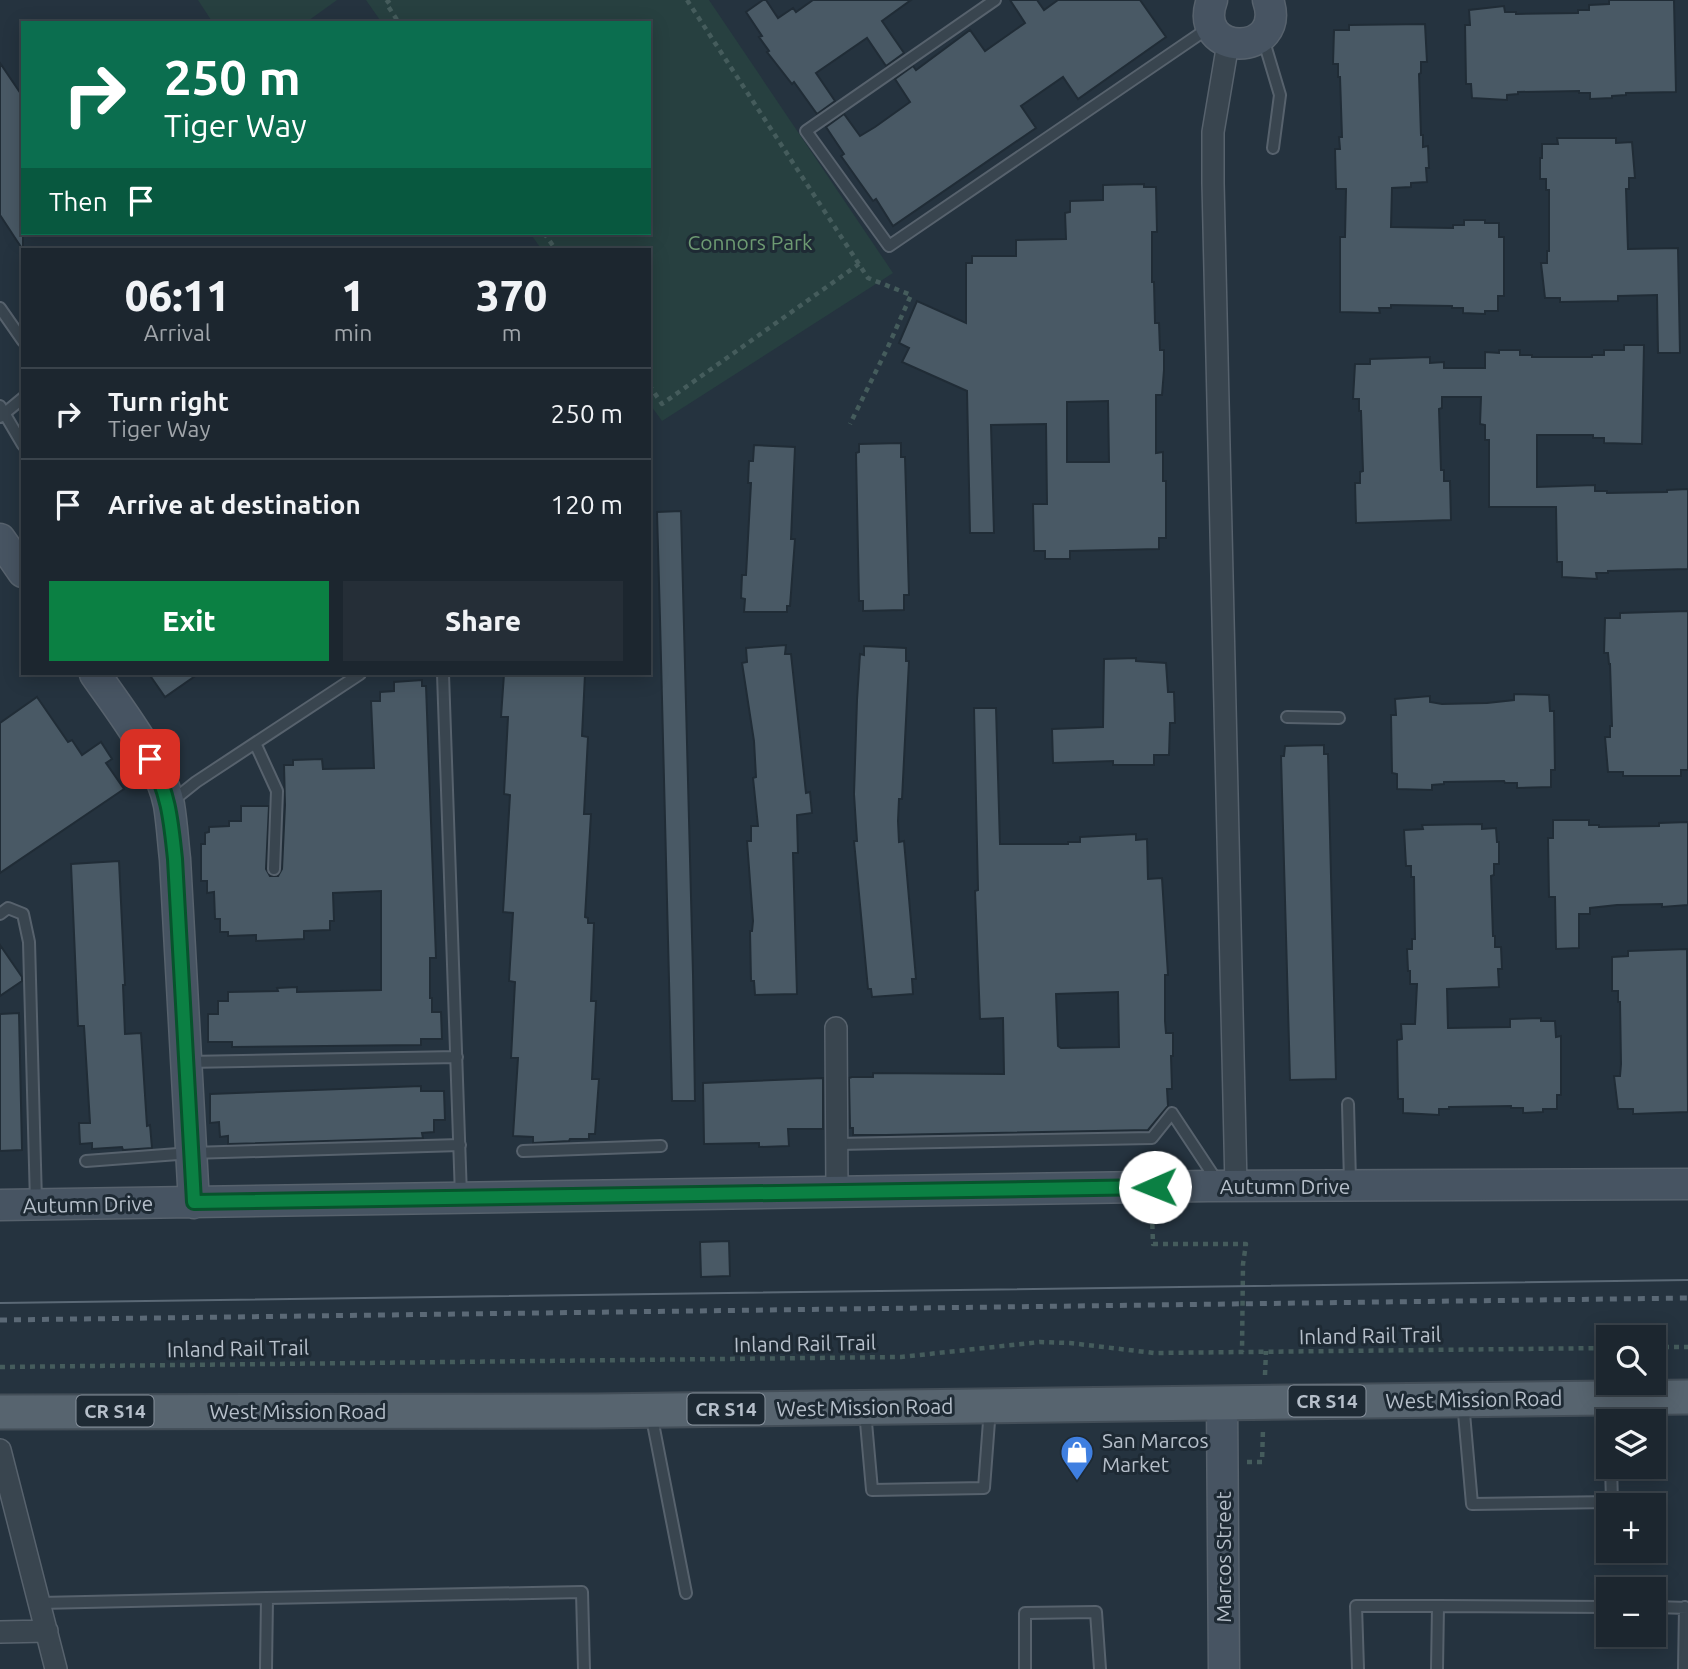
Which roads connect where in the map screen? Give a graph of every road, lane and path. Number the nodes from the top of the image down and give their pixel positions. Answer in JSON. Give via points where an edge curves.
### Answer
{"nodes":[{"id":1,"x":390,"y":0,"type":"edge"},
{"id":2,"x":687,"y":0,"type":"edge"},
{"id":3,"x":995,"y":0,"type":"edge"},
{"id":4,"x":1268,"y":0,"type":"edge"},
{"id":5,"x":398,"y":21,"type":"edge"},
{"id":6,"x":1217,"y":23,"type":"edge"},
{"id":7,"x":1262,"y":35,"type":"junction"},
{"id":8,"x":1273,"y":148,"type":"dead end"},
{"id":9,"x":859,"y":264,"type":"junction"},
{"id":10,"x":0,"y":308,"type":"edge"},
{"id":11,"x":21,"y":338,"type":"edge"},
{"id":12,"x":651,"y":388,"type":"edge"},
{"id":13,"x":21,"y":399,"type":"edge"},
{"id":14,"x":2,"y":412,"type":"edge"},
{"id":15,"x":850,"y":424,"type":"dead end"},
{"id":16,"x":21,"y":442,"type":"edge"},
{"id":17,"x":0,"y":540,"type":"edge"},
{"id":18,"x":21,"y":569,"type":"edge"},
{"id":19,"x":96,"y":675,"type":"edge"},
{"id":20,"x":358,"y":675,"type":"edge"},
{"id":21,"x":443,"y":675,"type":"edge"},
{"id":22,"x":1287,"y":717,"type":"dead end"},
{"id":23,"x":1339,"y":718,"type":"dead end"},
{"id":24,"x":256,"y":743,"type":"junction"},
{"id":25,"x":169,"y":804,"type":"junction"},
{"id":26,"x":274,"y":869,"type":"dead end"},
{"id":27,"x":0,"y":914,"type":"edge"},
{"id":28,"x":836,"y":1028,"type":"dead end"},
{"id":29,"x":457,"y":1057,"type":"junction"},
{"id":30,"x":186,"y":1062,"type":"junction"},
{"id":31,"x":1348,"y":1104,"type":"dead end"},
{"id":32,"x":836,"y":1144,"type":"junction"},
{"id":33,"x":460,"y":1145,"type":"junction"},
{"id":34,"x":661,"y":1146,"type":"dead end"},
{"id":35,"x":523,"y":1151,"type":"dead end"},
{"id":36,"x":191,"y":1153,"type":"junction"},
{"id":37,"x":86,"y":1161,"type":"dead end"},
{"id":38,"x":1688,"y":1184,"type":"edge"},
{"id":39,"x":1350,"y":1185,"type":"junction"},
{"id":40,"x":1228,"y":1186,"type":"junction"},
{"id":41,"x":837,"y":1194,"type":"junction"},
{"id":42,"x":461,"y":1199,"type":"junction"},
{"id":43,"x":194,"y":1202,"type":"junction"},
{"id":44,"x":36,"y":1204,"type":"junction"},
{"id":45,"x":0,"y":1205,"type":"edge"},
{"id":46,"x":1152,"y":1208,"type":"dead end"},
{"id":47,"x":1666,"y":1347,"type":"edge"},
{"id":48,"x":1688,"y":1347,"type":"edge"},
{"id":49,"x":1596,"y":1348,"type":"edge"},
{"id":50,"x":1242,"y":1352,"type":"junction"},
{"id":51,"x":0,"y":1367,"type":"edge"},
{"id":52,"x":1688,"y":1397,"type":"edge"},
{"id":53,"x":1463,"y":1399,"type":"junction"},
{"id":54,"x":1222,"y":1402,"type":"junction"},
{"id":55,"x":990,"y":1405,"type":"junction"},
{"id":56,"x":865,"y":1408,"type":"junction"},
{"id":57,"x":650,"y":1410,"type":"junction"},
{"id":58,"x":0,"y":1412,"type":"edge"},
{"id":59,"x":0,"y":1450,"type":"edge"},
{"id":60,"x":1611,"y":1479,"type":"edge"},
{"id":61,"x":686,"y":1593,"type":"dead end"},
{"id":62,"x":267,"y":1598,"type":"junction"},
{"id":63,"x":40,"y":1603,"type":"junction"},
{"id":64,"x":1438,"y":1606,"type":"junction"},
{"id":65,"x":1596,"y":1607,"type":"edge"},
{"id":66,"x":1666,"y":1607,"type":"edge"},
{"id":67,"x":1687,"y":1608,"type":"edge"},
{"id":68,"x":47,"y":1631,"type":"junction"},
{"id":69,"x":0,"y":1632,"type":"edge"},
{"id":70,"x":56,"y":1669,"type":"edge"},
{"id":71,"x":266,"y":1669,"type":"edge"},
{"id":72,"x":584,"y":1669,"type":"edge"},
{"id":73,"x":1025,"y":1669,"type":"edge"},
{"id":74,"x":1100,"y":1669,"type":"edge"},
{"id":75,"x":1224,"y":1669,"type":"edge"},
{"id":76,"x":1358,"y":1669,"type":"edge"},
{"id":77,"x":1437,"y":1669,"type":"edge"},
{"id":78,"x":1684,"y":1669,"type":"edge"}],
"edges":[{"from":1,"to":5,"type":"path","via":[[386,3]]},
{"from":2,"to":9,"type":"path"},
{"from":3,"to":6,"type":"lane","via":[[806,131],[889,246]]},
{"from":4,"to":7,"type":"street","via":[[1271,19]]},
{"from":6,"to":7,"type":"street","via":[[1246,44]]},
{"from":6,"to":40,"type":"street","via":[[1213,183]]},
{"from":7,"to":8,"type":"lane","via":[[1280,95]]},
{"from":9,"to":12,"type":"path","via":[[662,404]]},
{"from":9,"to":15,"type":"path","via":[[868,278],[911,295]]},
{"from":10,"to":11,"type":"lane"},
{"from":13,"to":14,"type":"lane"},
{"from":14,"to":16,"type":"lane"},
{"from":17,"to":18,"type":"street"},
{"from":19,"to":25,"type":"street","via":[[160,777]]},
{"from":20,"to":24,"type":"lane"},
{"from":21,"to":29,"type":"lane"},
{"from":22,"to":23,"type":"lane"},
{"from":24,"to":25,"type":"lane"},
{"from":24,"to":26,"type":"lane","via":[[277,791]]},
{"from":25,"to":30,"type":"street"},
{"from":27,"to":44,"type":"lane","via":[[8,908],[23,914],[29,942]]},
{"from":28,"to":32,"type":"street"},
{"from":29,"to":30,"type":"lane"},
{"from":29,"to":33,"type":"lane"},
{"from":30,"to":36,"type":"street"},
{"from":31,"to":39,"type":"lane"},
{"from":32,"to":40,"type":"lane","via":[[1152,1138],[1172,1113]]},
{"from":32,"to":41,"type":"street"},
{"from":33,"to":36,"type":"lane"},
{"from":33,"to":42,"type":"lane"},
{"from":34,"to":35,"type":"lane"},
{"from":36,"to":37,"type":"lane"},
{"from":36,"to":43,"type":"street"},
{"from":38,"to":39,"type":"street","name":"Autumn Drive"},
{"from":39,"to":40,"type":"street","name":"Autumn Drive"},
{"from":40,"to":41,"type":"street","name":"Autumn Drive"},
{"from":41,"to":42,"type":"street","name":"Autumn Drive"},
{"from":42,"to":43,"type":"street","name":"Autumn Drive"},
{"from":43,"to":44,"type":"street","name":"Autumn Drive"},
{"from":44,"to":45,"type":"street","name":"Autumn Drive"},
{"from":46,"to":50,"type":"path","via":[[1153,1244],[1246,1244]]},
{"from":47,"to":48,"type":"path"},
{"from":49,"to":50,"type":"path","name":"Inland Rail Trail"},
{"from":50,"to":51,"type":"path","name":"Inland Rail Trail","via":[[1154,1353],[1040,1342],[901,1357]]},
{"from":52,"to":53,"type":"main road","name":"West Mission Road","number":"CR S14","via":[[1610,1404]]},
{"from":53,"to":54,"type":"main road","name":"West Mission Road","number":"CR S14"},
{"from":53,"to":60,"type":"lane","via":[[1472,1504],[1612,1502]]},
{"from":54,"to":55,"type":"main road","name":"West Mission Road","number":"CR S14"},
{"from":54,"to":75,"type":"street","name":"Marcos Street"},
{"from":55,"to":56,"type":"main road","name":"West Mission Road","number":"CR S14"},
{"from":55,"to":56,"type":"lane","via":[[984,1488],[872,1490]]},
{"from":56,"to":57,"type":"main road","name":"West Mission Road","number":"CR S14"},
{"from":57,"to":58,"type":"main road","name":"West Mission Road","number":"CR S14"},
{"from":57,"to":61,"type":"lane"},
{"from":59,"to":63,"type":"street"},
{"from":62,"to":63,"type":"lane"},
{"from":62,"to":71,"type":"lane"},
{"from":62,"to":72,"type":"lane","via":[[582,1592]]},
{"from":63,"to":68,"type":"street"},
{"from":64,"to":65,"type":"lane"},
{"from":64,"to":76,"type":"lane","via":[[1356,1606]]},
{"from":64,"to":77,"type":"lane"},
{"from":66,"to":67,"type":"lane"},
{"from":67,"to":78,"type":"lane"},
{"from":68,"to":69,"type":"street"},
{"from":68,"to":70,"type":"street"},
{"from":73,"to":74,"type":"lane","via":[[1025,1613],[1096,1612]]}]}
